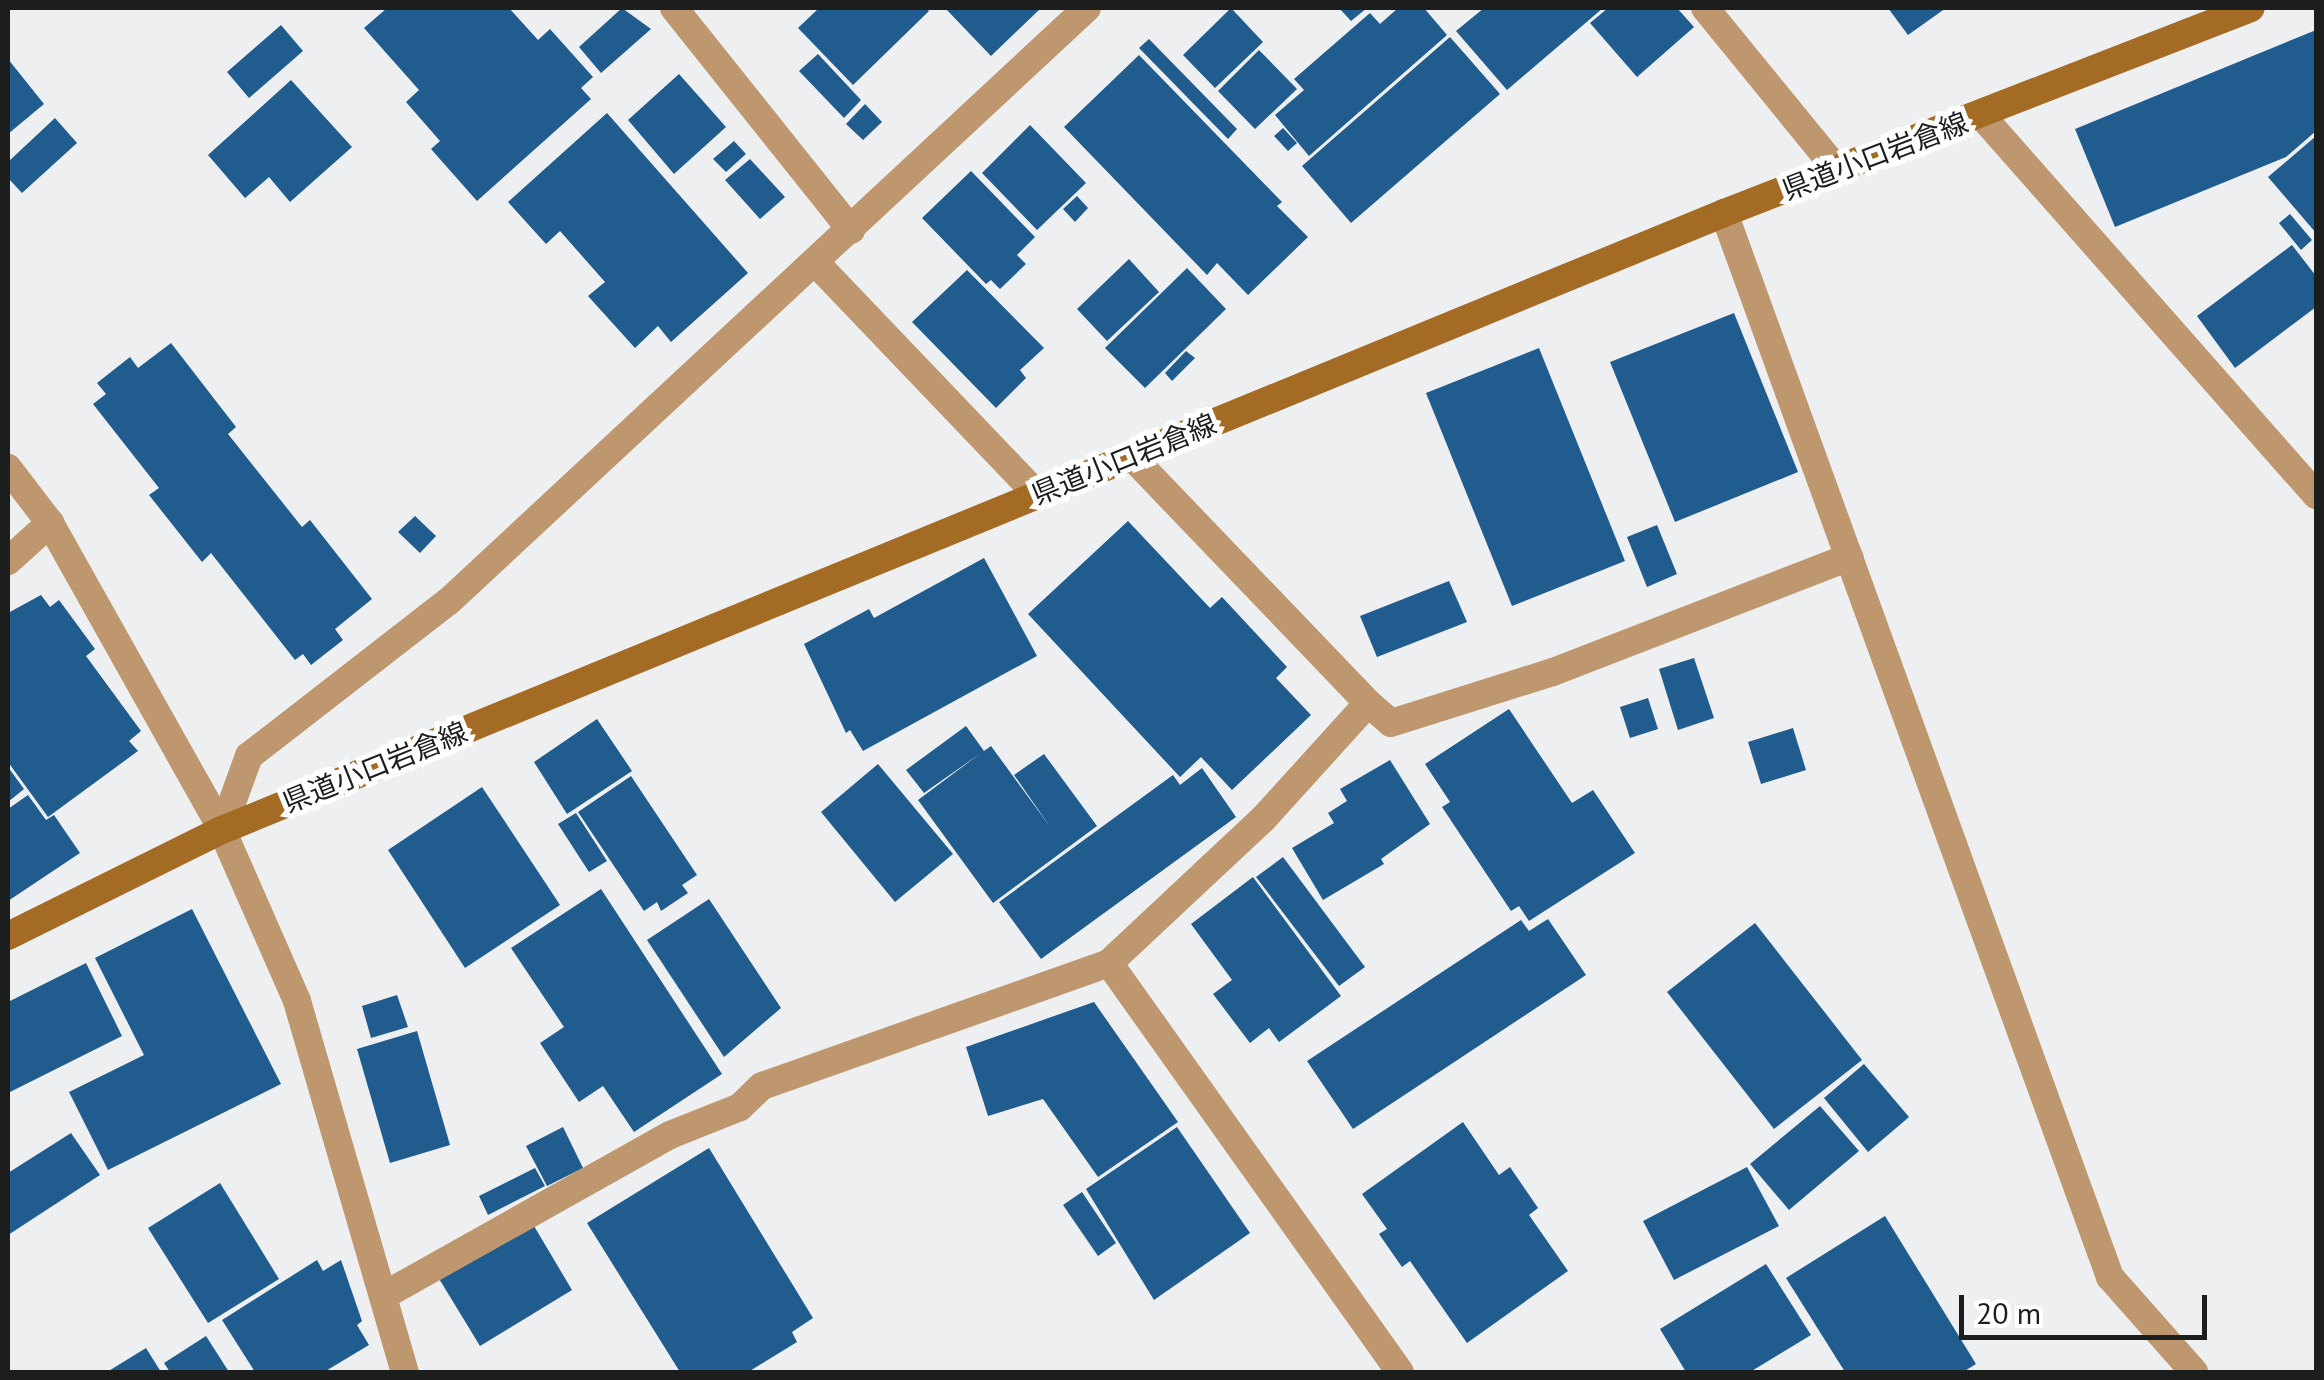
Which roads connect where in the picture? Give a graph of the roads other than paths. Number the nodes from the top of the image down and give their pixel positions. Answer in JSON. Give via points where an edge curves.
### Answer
{"nodes":[{"id":1,"x":674,"y":8,"type":"edge"},
{"id":2,"x":1087,"y":8,"type":"edge"},
{"id":3,"x":1705,"y":8,"type":"edge"},
{"id":4,"x":2251,"y":8,"type":"edge"},
{"id":5,"x":1980,"y":115,"type":"junction"},
{"id":6,"x":1836,"y":170,"type":"junction"},
{"id":7,"x":1724,"y":214,"type":"junction"},
{"id":8,"x":851,"y":230,"type":"junction"},
{"id":9,"x":815,"y":262,"type":"junction"},
{"id":10,"x":1131,"y":456,"type":"junction"},
{"id":11,"x":8,"y":468,"type":"edge"},
{"id":12,"x":1037,"y":494,"type":"junction"},
{"id":13,"x":2316,"y":495,"type":"edge"},
{"id":14,"x":50,"y":522,"type":"junction"},
{"id":15,"x":1849,"y":557,"type":"junction"},
{"id":16,"x":8,"y":560,"type":"edge"},
{"id":17,"x":1368,"y":704,"type":"junction"},
{"id":18,"x":222,"y":830,"type":"junction"},
{"id":19,"x":8,"y":936,"type":"edge"},
{"id":20,"x":1109,"y":963,"type":"junction"},
{"id":21,"x":384,"y":1296,"type":"junction"},
{"id":22,"x":405,"y":1372,"type":"edge"},
{"id":23,"x":1400,"y":1372,"type":"edge"},
{"id":24,"x":2194,"y":1372,"type":"edge"}],
"edges":[{"from":1,"to":8,"type":"street"},
{"from":2,"to":8,"type":"street"},
{"from":3,"to":6,"type":"street"},
{"from":4,"to":5,"type":"main road","name":"県道小口岩倉線"},
{"from":5,"to":6,"type":"main road","name":"県道小口岩倉線"},
{"from":5,"to":13,"type":"street"},
{"from":6,"to":7,"type":"main road","name":"県道小口岩倉線"},
{"from":7,"to":10,"type":"main road","name":"県道小口岩倉線"},
{"from":7,"to":15,"type":"street"},
{"from":8,"to":9,"type":"street"},
{"from":9,"to":12,"type":"street"},
{"from":9,"to":18,"type":"street","via":[[450,601],[249,756]]},
{"from":10,"to":12,"type":"main road","name":"県道小口岩倉線"},
{"from":10,"to":17,"type":"street"},
{"from":11,"to":14,"type":"street"},
{"from":12,"to":18,"type":"main road","name":"県道小口岩倉線"},
{"from":14,"to":16,"type":"street"},
{"from":14,"to":18,"type":"street"},
{"from":15,"to":17,"type":"street","via":[[1553,672],[1392,723]]},
{"from":15,"to":24,"type":"street","via":[[2110,1277]]},
{"from":17,"to":20,"type":"street","via":[[1263,820]]},
{"from":18,"to":19,"type":"main road","name":"県道小口岩倉線"},
{"from":18,"to":21,"type":"street","via":[[297,1001]]},
{"from":20,"to":21,"type":"street","via":[[762,1086],[740,1106],[670,1134]]},
{"from":20,"to":23,"type":"street"},
{"from":21,"to":22,"type":"street"}]}
